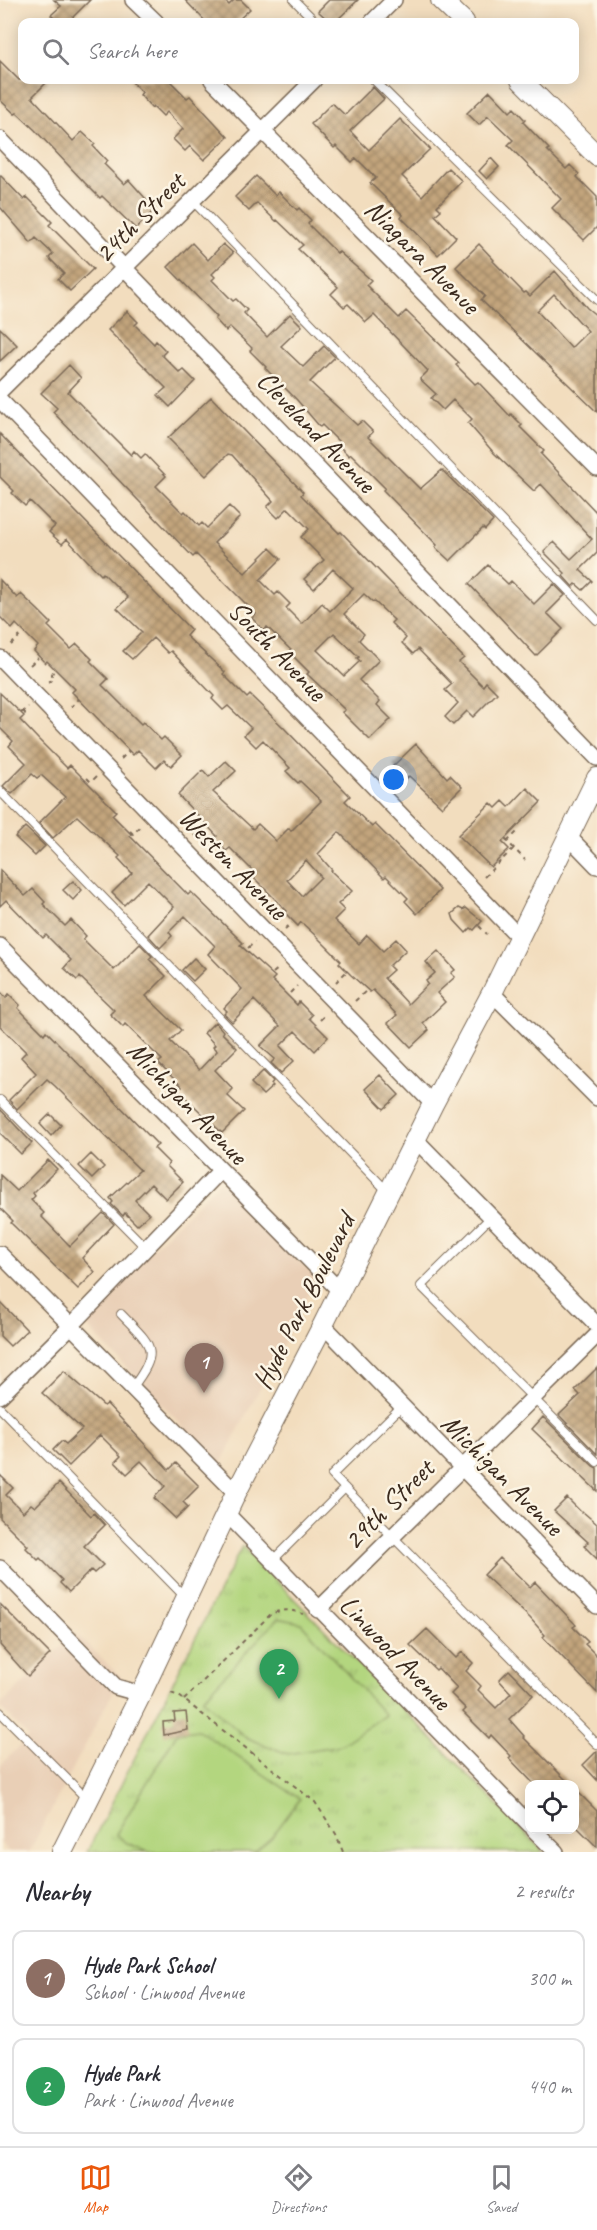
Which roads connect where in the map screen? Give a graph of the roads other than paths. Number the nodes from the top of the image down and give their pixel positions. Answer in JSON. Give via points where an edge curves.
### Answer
{"nodes":[{"id":1,"x":133,"y":0,"type":"edge"},
{"id":2,"x":294,"y":0,"type":"edge"},
{"id":3,"x":394,"y":0,"type":"edge"},
{"id":4,"x":441,"y":0,"type":"edge"},
{"id":5,"x":152,"y":18,"type":"edge"},
{"id":6,"x":312,"y":18,"type":"edge"},
{"id":7,"x":376,"y":18,"type":"edge"},
{"id":8,"x":460,"y":18,"type":"edge"},
{"id":9,"x":216,"y":84,"type":"edge"},
{"id":10,"x":310,"y":84,"type":"edge"},
{"id":11,"x":378,"y":84,"type":"edge"},
{"id":12,"x":525,"y":84,"type":"edge"},
{"id":13,"x":262,"y":131,"type":"junction"},
{"id":14,"x":0,"y":140,"type":"edge"},
{"id":15,"x":597,"y":156,"type":"edge"},
{"id":16,"x":192,"y":200,"type":"junction"},
{"id":17,"x":124,"y":268,"type":"junction"},
{"id":18,"x":597,"y":300,"type":"edge"},
{"id":19,"x":0,"y":390,"type":"edge"},
{"id":20,"x":0,"y":400,"type":"edge"},
{"id":21,"x":597,"y":468,"type":"edge"},
{"id":22,"x":597,"y":620,"type":"edge"},
{"id":23,"x":0,"y":658,"type":"edge"},
{"id":24,"x":597,"y":758,"type":"edge"},
{"id":25,"x":597,"y":778,"type":"edge"},
{"id":26,"x":0,"y":791,"type":"edge"},
{"id":27,"x":568,"y":836,"type":"junction"},
{"id":28,"x":597,"y":866,"type":"edge"},
{"id":29,"x":518,"y":936,"type":"junction"},
{"id":30,"x":0,"y":946,"type":"edge"},
{"id":31,"x":492,"y":993,"type":"junction"},
{"id":32,"x":597,"y":1098,"type":"edge"},
{"id":33,"x":0,"y":1100,"type":"edge"},
{"id":34,"x":433,"y":1104,"type":"junction"},
{"id":35,"x":416,"y":1140,"type":"junction"},
{"id":36,"x":220,"y":1171,"type":"junction"},
{"id":37,"x":389,"y":1194,"type":"junction"},
{"id":38,"x":491,"y":1217,"type":"junction"},
{"id":39,"x":146,"y":1248,"type":"junction"},
{"id":40,"x":0,"y":1254,"type":"edge"},
{"id":41,"x":340,"y":1291,"type":"junction"},
{"id":42,"x":121,"y":1314,"type":"dead end"},
{"id":43,"x":324,"y":1325,"type":"junction"},
{"id":44,"x":597,"y":1325,"type":"edge"},
{"id":45,"x":71,"y":1326,"type":"junction"},
{"id":46,"x":597,"y":1335,"type":"edge"},
{"id":47,"x":132,"y":1388,"type":"junction"},
{"id":48,"x":0,"y":1396,"type":"edge"},
{"id":49,"x":533,"y":1397,"type":"junction"},
{"id":50,"x":401,"y":1407,"type":"junction"},
{"id":51,"x":0,"y":1408,"type":"edge"},
{"id":52,"x":597,"y":1462,"type":"edge"},
{"id":53,"x":461,"y":1468,"type":"junction"},
{"id":54,"x":345,"y":1488,"type":"junction"},
{"id":55,"x":236,"y":1493,"type":"junction"},
{"id":56,"x":227,"y":1514,"type":"junction"},
{"id":57,"x":392,"y":1536,"type":"junction"},
{"id":58,"x":272,"y":1561,"type":"junction"},
{"id":59,"x":0,"y":1568,"type":"edge"},
{"id":60,"x":186,"y":1598,"type":"junction"},
{"id":61,"x":597,"y":1605,"type":"edge"},
{"id":62,"x":311,"y":1612,"type":"junction"},
{"id":63,"x":141,"y":1694,"type":"junction"},
{"id":64,"x":0,"y":1712,"type":"edge"},
{"id":65,"x":597,"y":1744,"type":"edge"},
{"id":66,"x":88,"y":1800,"type":"junction"},
{"id":67,"x":525,"y":1820,"type":"edge"},
{"id":68,"x":538,"y":1834,"type":"edge"},
{"id":69,"x":62,"y":1852,"type":"edge"},
{"id":70,"x":556,"y":1852,"type":"edge"}],
"edges":[{"from":1,"to":5,"type":"street"},
{"from":2,"to":6,"type":"lane"},
{"from":3,"to":7,"type":"street"},
{"from":4,"to":8,"type":"main road"},
{"from":9,"to":13,"type":"street","name":"Niagara Avenue"},
{"from":10,"to":13,"type":"street","name":"24th Street"},
{"from":11,"to":18,"type":"lane"},
{"from":12,"to":15,"type":"main road"},
{"from":13,"to":16,"type":"street","name":"24th Street"},
{"from":13,"to":21,"type":"street","name":"Niagara Avenue"},
{"from":14,"to":17,"type":"street","name":"Cleveland Avenue"},
{"from":16,"to":17,"type":"street","name":"24th Street"},
{"from":16,"to":22,"type":"lane"},
{"from":17,"to":19,"type":"street","name":"24th Street"},
{"from":17,"to":24,"type":"street","name":"Cleveland Avenue"},
{"from":20,"to":29,"type":"street","name":"South Avenue"},
{"from":23,"to":34,"type":"street","name":"Weston Avenue"},
{"from":25,"to":27,"type":"main road","name":"Hyde Park Boulevard"},
{"from":26,"to":37,"type":"lane"},
{"from":27,"to":28,"type":"street"},
{"from":27,"to":29,"type":"main road","name":"Hyde Park Boulevard"},
{"from":29,"to":31,"type":"main road","name":"Hyde Park Boulevard"},
{"from":30,"to":36,"type":"street","name":"Michigan Avenue"},
{"from":31,"to":32,"type":"street"},
{"from":31,"to":34,"type":"main road","name":"Hyde Park Boulevard"},
{"from":33,"to":39,"type":"lane"},
{"from":34,"to":35,"type":"main road","name":"Hyde Park Boulevard"},
{"from":35,"to":37,"type":"main road","name":"Hyde Park Boulevard"},
{"from":35,"to":38,"type":"street"},
{"from":36,"to":39,"type":"street"},
{"from":36,"to":41,"type":"street","name":"Michigan Avenue"},
{"from":37,"to":41,"type":"main road","name":"Hyde Park Boulevard"},
{"from":38,"to":44,"type":"street"},
{"from":38,"to":49,"type":"lane","via":[[421,1286]]},
{"from":39,"to":45,"type":"street"},
{"from":40,"to":45,"type":"street"},
{"from":41,"to":43,"type":"main road","name":"Hyde Park Boulevard"},
{"from":42,"to":47,"type":"lane","via":[[150,1347],[151,1356],[144,1372]]},
{"from":43,"to":50,"type":"street","name":"Michigan Avenue"},
{"from":43,"to":55,"type":"main road","name":"Hyde Park Boulevard"},
{"from":45,"to":47,"type":"street"},
{"from":45,"to":48,"type":"street"},
{"from":46,"to":49,"type":"street","name":"29th Street"},
{"from":47,"to":55,"type":"street"},
{"from":49,"to":52,"type":"lane"},
{"from":49,"to":53,"type":"street","name":"29th Street"},
{"from":50,"to":53,"type":"street","name":"Michigan Avenue"},
{"from":50,"to":54,"type":"lane","via":[[332,1475]]},
{"from":51,"to":60,"type":"lane"},
{"from":53,"to":57,"type":"street","name":"29th Street"},
{"from":53,"to":61,"type":"street","name":"Michigan Avenue"},
{"from":54,"to":57,"type":"lane"},
{"from":54,"to":58,"type":"lane"},
{"from":55,"to":56,"type":"main road","name":"Hyde Park Boulevard"},
{"from":56,"to":58,"type":"street","name":"Linwood Avenue"},
{"from":56,"to":60,"type":"main road","name":"Hyde Park Boulevard"},
{"from":57,"to":62,"type":"street","name":"29th Street"},
{"from":57,"to":65,"type":"lane"},
{"from":58,"to":62,"type":"street","name":"Linwood Avenue"},
{"from":59,"to":63,"type":"street","via":[[116,1687]]},
{"from":60,"to":63,"type":"main road","name":"Hyde Park Boulevard"},
{"from":62,"to":67,"type":"street","name":"Linwood Avenue"},
{"from":63,"to":66,"type":"main road","name":"Hyde Park Boulevard"},
{"from":64,"to":66,"type":"lane"},
{"from":66,"to":69,"type":"main road","name":"Hyde Park Boulevard"},
{"from":68,"to":70,"type":"street"}]}
